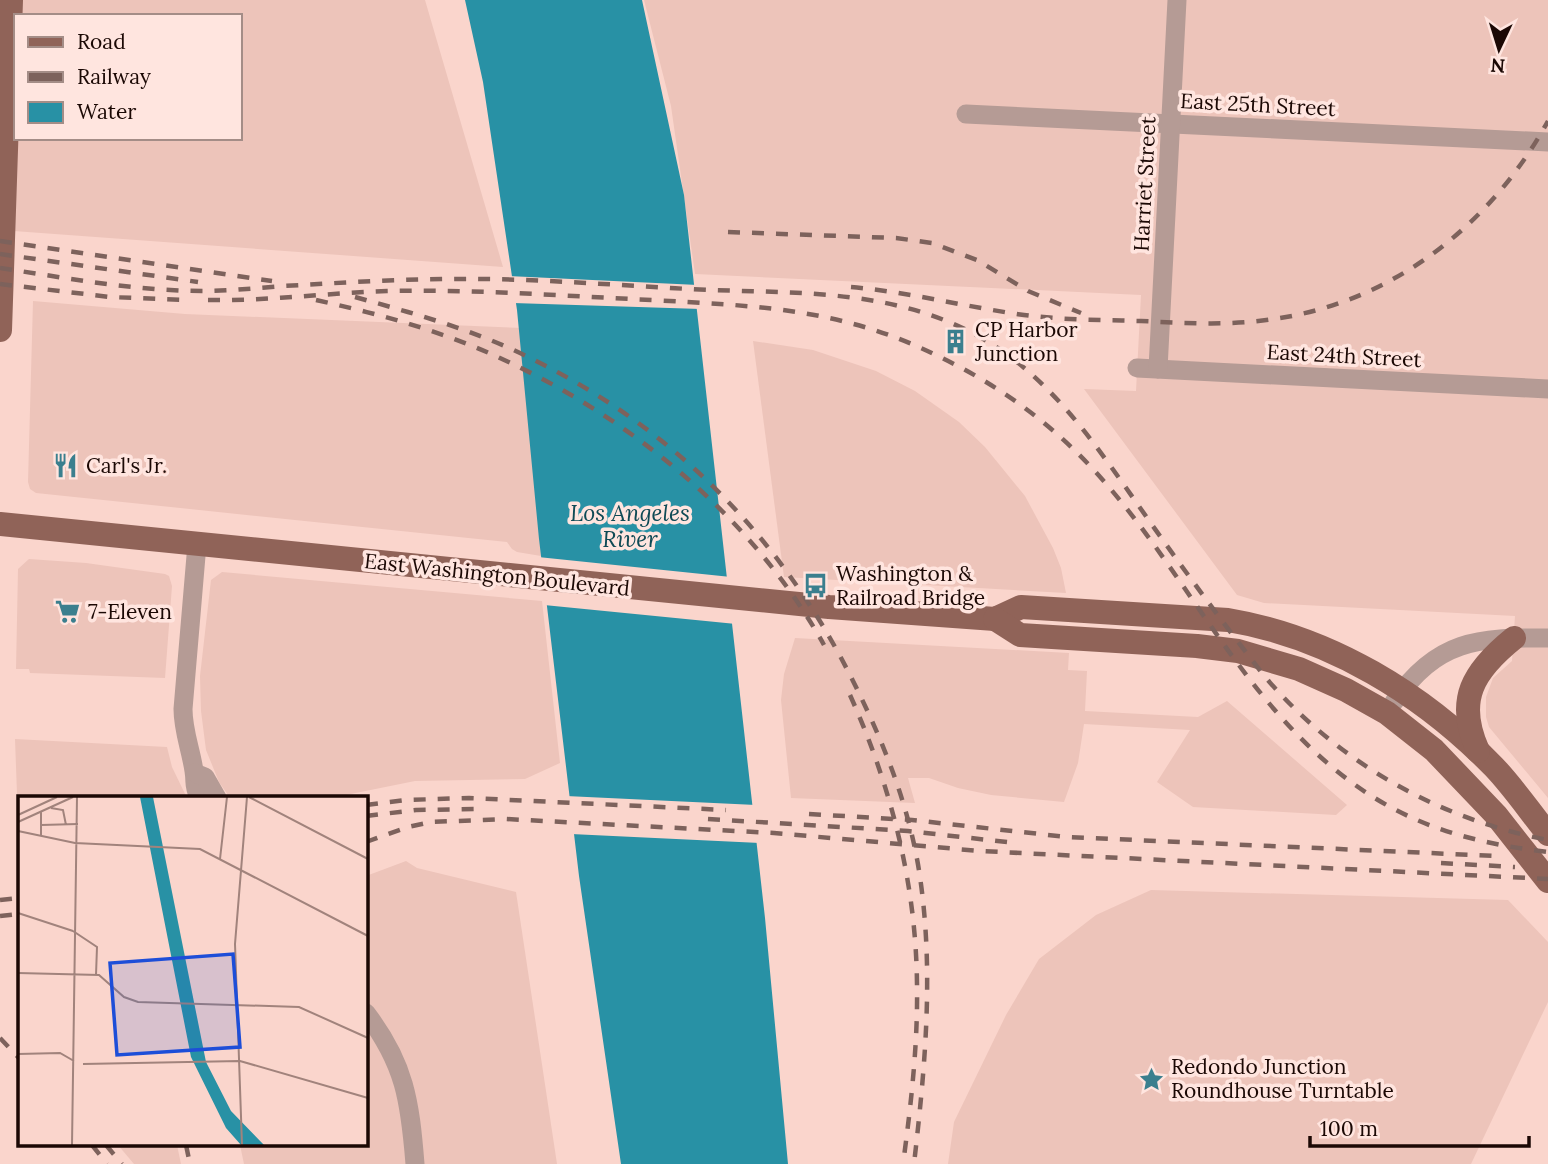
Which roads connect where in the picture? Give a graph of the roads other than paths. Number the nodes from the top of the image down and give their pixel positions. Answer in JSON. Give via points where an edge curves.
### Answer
{"nodes":[{"id":1,"x":11,"y":0,"type":"edge"},
{"id":2,"x":1177,"y":0,"type":"edge"},
{"id":3,"x":966,"y":114,"type":"dead end"},
{"id":4,"x":1171,"y":124,"type":"junction"},
{"id":5,"x":1548,"y":142,"type":"edge"},
{"id":6,"x":0,"y":330,"type":"edge"},
{"id":7,"x":1137,"y":368,"type":"dead end"},
{"id":8,"x":1158,"y":369,"type":"junction"},
{"id":9,"x":1548,"y":389,"type":"edge"},
{"id":10,"x":0,"y":524,"type":"edge"},
{"id":11,"x":197,"y":544,"type":"junction"},
{"id":12,"x":995,"y":619,"type":"junction"},
{"id":13,"x":1514,"y":638,"type":"junction"},
{"id":14,"x":1548,"y":638,"type":"edge"},
{"id":15,"x":1402,"y":690,"type":"junction"},
{"id":16,"x":1387,"y":713,"type":"junction"},
{"id":17,"x":1479,"y":752,"type":"junction"},
{"id":18,"x":195,"y":773,"type":"junction"},
{"id":19,"x":199,"y":796,"type":"edge"},
{"id":20,"x":216,"y":796,"type":"edge"},
{"id":21,"x":1548,"y":834,"type":"edge"},
{"id":22,"x":1548,"y":881,"type":"edge"},
{"id":23,"x":368,"y":1016,"type":"edge"},
{"id":24,"x":415,"y":1164,"type":"edge"}],
"edges":[{"from":1,"to":6,"type":"main road"},
{"from":2,"to":4,"type":"street","name":"Harriet Street"},
{"from":3,"to":4,"type":"street","name":"East 25th Street"},
{"from":4,"to":5,"type":"street","name":"East 25th Street"},
{"from":4,"to":8,"type":"street","name":"Harriet Street"},
{"from":7,"to":8,"type":"street","name":"East 24th Street"},
{"from":8,"to":9,"type":"street","name":"East 24th Street"},
{"from":10,"to":11,"type":"main road","name":"East Washington Boulevard"},
{"from":11,"to":12,"type":"main road","name":"East Washington Boulevard","via":[[764,602]]},
{"from":11,"to":18,"type":"street","via":[[183,709]]},
{"from":12,"to":15,"type":"main road","name":"East Washington Boulevard","via":[[1021,607],[1247,623],[1338,654]]},
{"from":12,"to":16,"type":"main road","name":"East Washington Boulevard","via":[[1020,635],[1238,651],[1323,679]]},
{"from":13,"to":14,"type":"street"},
{"from":13,"to":15,"type":"street","via":[[1465,645],[1433,659]]},
{"from":13,"to":17,"type":"main road","via":[[1482,667],[1470,691],[1468,720]]},
{"from":15,"to":16,"type":"street"},
{"from":15,"to":17,"type":"main road","name":"East Washington Boulevard"},
{"from":16,"to":22,"type":"main road","name":"East Washington Boulevard","via":[[1457,772]]},
{"from":17,"to":21,"type":"main road","name":"East Washington Boulevard"},
{"from":18,"to":19,"type":"street","via":[[193,784]]},
{"from":18,"to":20,"type":"street","via":[[205,777]]},
{"from":23,"to":24,"type":"street","via":[[399,1068]]}]}
